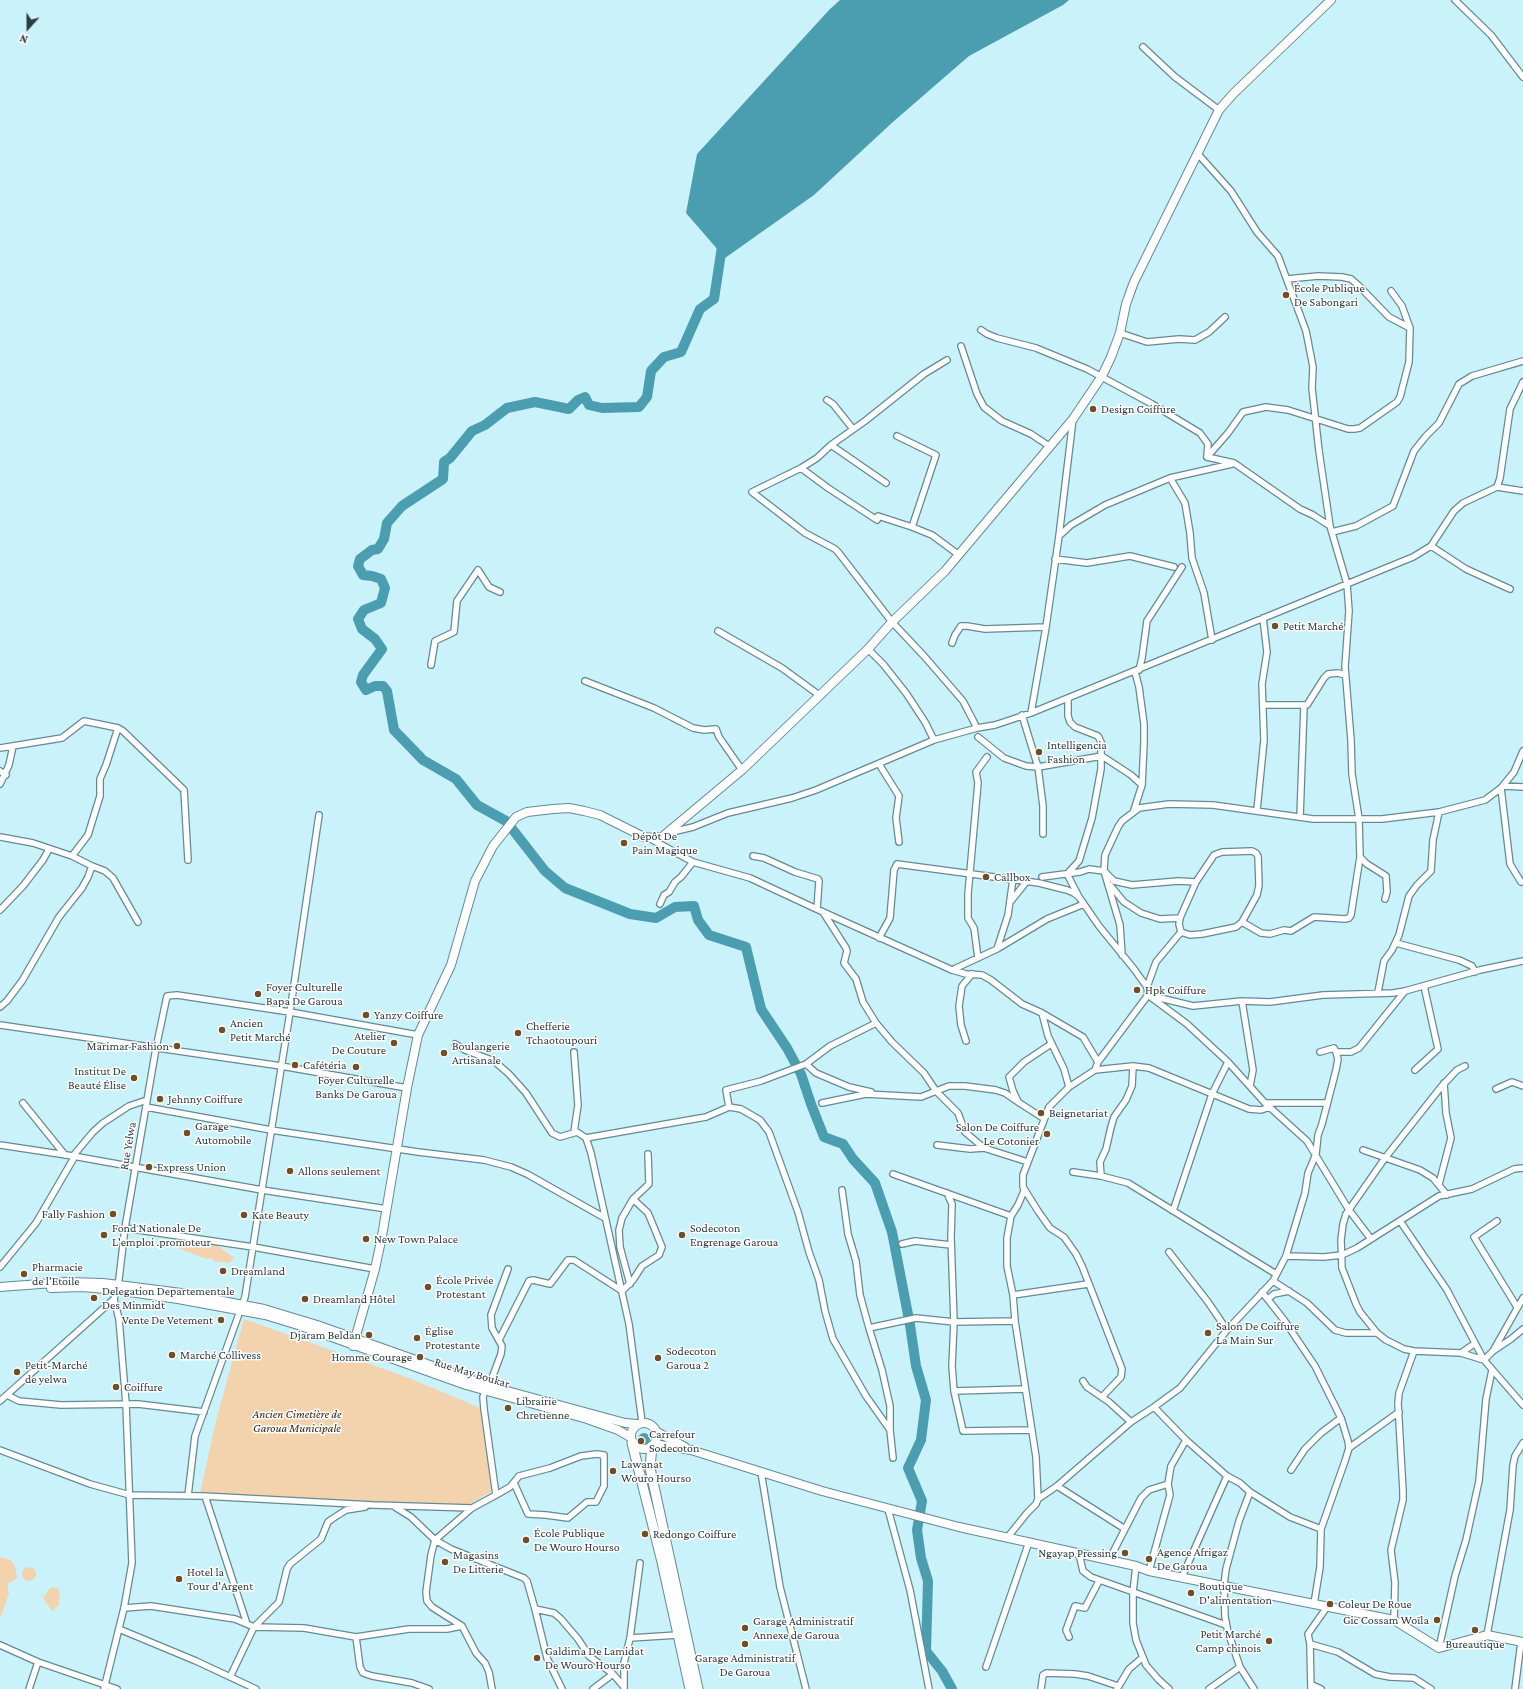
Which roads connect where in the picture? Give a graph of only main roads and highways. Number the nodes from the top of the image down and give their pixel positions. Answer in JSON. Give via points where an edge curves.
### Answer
{"nodes":[{"id":1,"x":1331,"y":0,"type":"edge"},
{"id":2,"x":0,"y":1287,"type":"edge"},
{"id":3,"x":117,"y":1287,"type":"junction"},
{"id":4,"x":0,"y":1291,"type":"edge"},
{"id":5,"x":354,"y":1343,"type":"junction"},
{"id":6,"x":487,"y":1388,"type":"junction"},
{"id":7,"x":639,"y":1423,"type":"junction"},
{"id":8,"x":657,"y":1432,"type":"junction"},
{"id":9,"x":631,"y":1440,"type":"junction"},
{"id":10,"x":653,"y":1445,"type":"junction"},
{"id":11,"x":691,"y":1450,"type":"junction"},
{"id":12,"x":1522,"y":1642,"type":"edge"},
{"id":13,"x":690,"y":1689,"type":"edge"},
{"id":14,"x":698,"y":1689,"type":"edge"}],
"edges":[{"from":1,"to":5,"type":"main road","via":[[1219,110],[1129,293],[1120,333],[1102,376],[1073,418],[945,571],[868,649],[742,770],[666,834],[658,838],[648,838],[600,815],[569,808],[532,811],[516,817],[490,851],[475,881],[451,965],[418,1035],[375,1269]]},
{"from":2,"to":3,"type":"main road","name":"Rue May Boukar","via":[[67,1282]]},
{"from":3,"to":4,"type":"main road","name":"Rue May Boukar"},
{"from":3,"to":5,"type":"main road","name":"Rue May Boukar","via":[[181,1293],[286,1315]]},
{"from":5,"to":6,"type":"main road","name":"Rue May Boukar"},
{"from":6,"to":7,"type":"main road","name":"Rue May Boukar","via":[[625,1423]]},
{"from":6,"to":9,"type":"main road","name":"Rue May Boukar","via":[[618,1430]]},
{"from":7,"to":8,"type":"main road","via":[[651,1425]]},
{"from":7,"to":9,"type":"main road","via":[[632,1429]]},
{"from":8,"to":10,"type":"main road"},
{"from":8,"to":11,"type":"main road"},
{"from":9,"to":10,"type":"main road","via":[[641,1449]]},
{"from":9,"to":13,"type":"main road","via":[[662,1562]]},
{"from":10,"to":11,"type":"main road"},
{"from":10,"to":14,"type":"main road","via":[[650,1468]]},
{"from":11,"to":12,"type":"main road","via":[[822,1491],[1007,1538],[1149,1571],[1394,1620],[1439,1648],[1487,1635]]}]}
